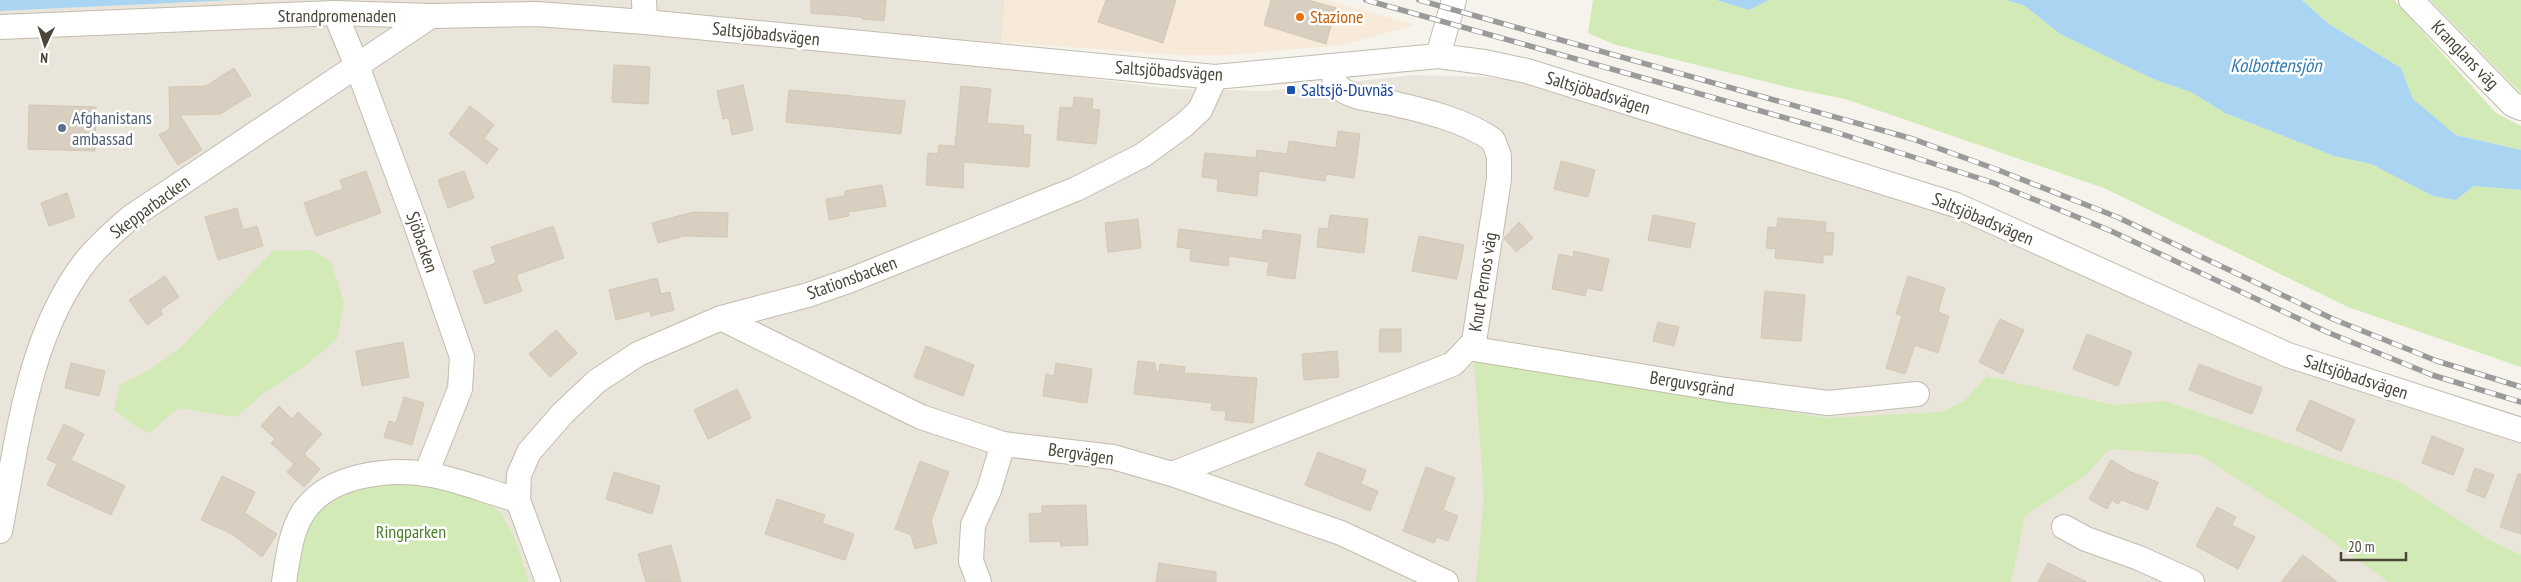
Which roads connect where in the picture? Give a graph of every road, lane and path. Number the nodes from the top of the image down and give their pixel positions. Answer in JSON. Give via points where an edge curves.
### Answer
{"nodes":[{"id":1,"x":1454,"y":0,"type":"edge"},
{"id":2,"x":2411,"y":0,"type":"edge"},
{"id":3,"x":644,"y":11,"type":"edge"},
{"id":4,"x":335,"y":13,"type":"junction"},
{"id":5,"x":431,"y":16,"type":"junction"},
{"id":6,"x":0,"y":27,"type":"edge"},
{"id":7,"x":1438,"y":56,"type":"junction"},
{"id":8,"x":357,"y":66,"type":"junction"},
{"id":9,"x":1331,"y":66,"type":"junction"},
{"id":10,"x":1215,"y":77,"type":"junction"},
{"id":11,"x":2521,"y":108,"type":"edge"},
{"id":12,"x":721,"y":318,"type":"junction"},
{"id":13,"x":1468,"y":348,"type":"junction"},
{"id":14,"x":1917,"y":394,"type":"dead end"},
{"id":15,"x":2521,"y":430,"type":"edge"},
{"id":16,"x":1003,"y":444,"type":"junction"},
{"id":17,"x":426,"y":474,"type":"junction"},
{"id":18,"x":1172,"y":474,"type":"junction"},
{"id":19,"x":518,"y":500,"type":"junction"},
{"id":20,"x":2064,"y":527,"type":"dead end"},
{"id":21,"x":0,"y":531,"type":"edge"},
{"id":22,"x":284,"y":582,"type":"edge"},
{"id":23,"x":548,"y":582,"type":"edge"},
{"id":24,"x":979,"y":582,"type":"edge"},
{"id":25,"x":1446,"y":582,"type":"edge"},
{"id":26,"x":2192,"y":582,"type":"edge"}],
"edges":[{"from":1,"to":7,"type":"street"},
{"from":2,"to":11,"type":"street","name":"Kranglans väg","via":[[2512,104]]},
{"from":3,"to":5,"type":"street","name":"Strandpromenaden"},
{"from":3,"to":10,"type":"street","name":"Saltsjöbadsvägen"},
{"from":4,"to":5,"type":"street","name":"Strandpromenaden"},
{"from":4,"to":6,"type":"street","name":"Strandpromenaden"},
{"from":4,"to":8,"type":"street","name":"Sjöbacken"},
{"from":5,"to":8,"type":"street","name":"Skepparbacken"},
{"from":7,"to":9,"type":"street","name":"Saltsjöbadsvägen"},
{"from":7,"to":15,"type":"street","name":"Saltsjöbadsvägen","via":[[1527,71],[1956,205],[2288,355]]},
{"from":8,"to":17,"type":"street","name":"Sjöbacken","via":[[462,358],[460,389]]},
{"from":8,"to":21,"type":"street","name":"Skepparbacken","via":[[131,217],[85,262],[51,321],[34,365]]},
{"from":9,"to":10,"type":"street","name":"Saltsjöbadsvägen"},
{"from":9,"to":13,"type":"street","name":"Knut Pernos väg","via":[[1336,85],[1354,96],[1463,123],[1493,140],[1499,156],[1499,179],[1474,342]]},
{"from":10,"to":12,"type":"street","name":"Stationsbacken","via":[[1200,110],[1184,125],[1143,155],[1076,189],[851,280]]},
{"from":12,"to":16,"type":"street","name":"Bergvägen","via":[[921,417]]},
{"from":12,"to":19,"type":"street","name":"Stationsbacken","via":[[638,354],[597,381],[529,452],[520,475]]},
{"from":13,"to":14,"type":"street","name":"Berguvsgränd","via":[[1726,390],[1828,403]]},
{"from":13,"to":18,"type":"street","name":"Knut Pernos väg","via":[[1453,364]]},
{"from":16,"to":18,"type":"street","name":"Bergvägen","via":[[1112,457]]},
{"from":16,"to":24,"type":"street","via":[[989,490],[973,525],[971,562]]},
{"from":17,"to":19,"type":"street"},
{"from":17,"to":22,"type":"street","via":[[389,473],[354,479],[328,489],[307,506],[296,529]]},
{"from":18,"to":25,"type":"street","name":"Bergvägen","via":[[1341,533]]},
{"from":19,"to":23,"type":"street"},
{"from":20,"to":26,"type":"street"}]}
